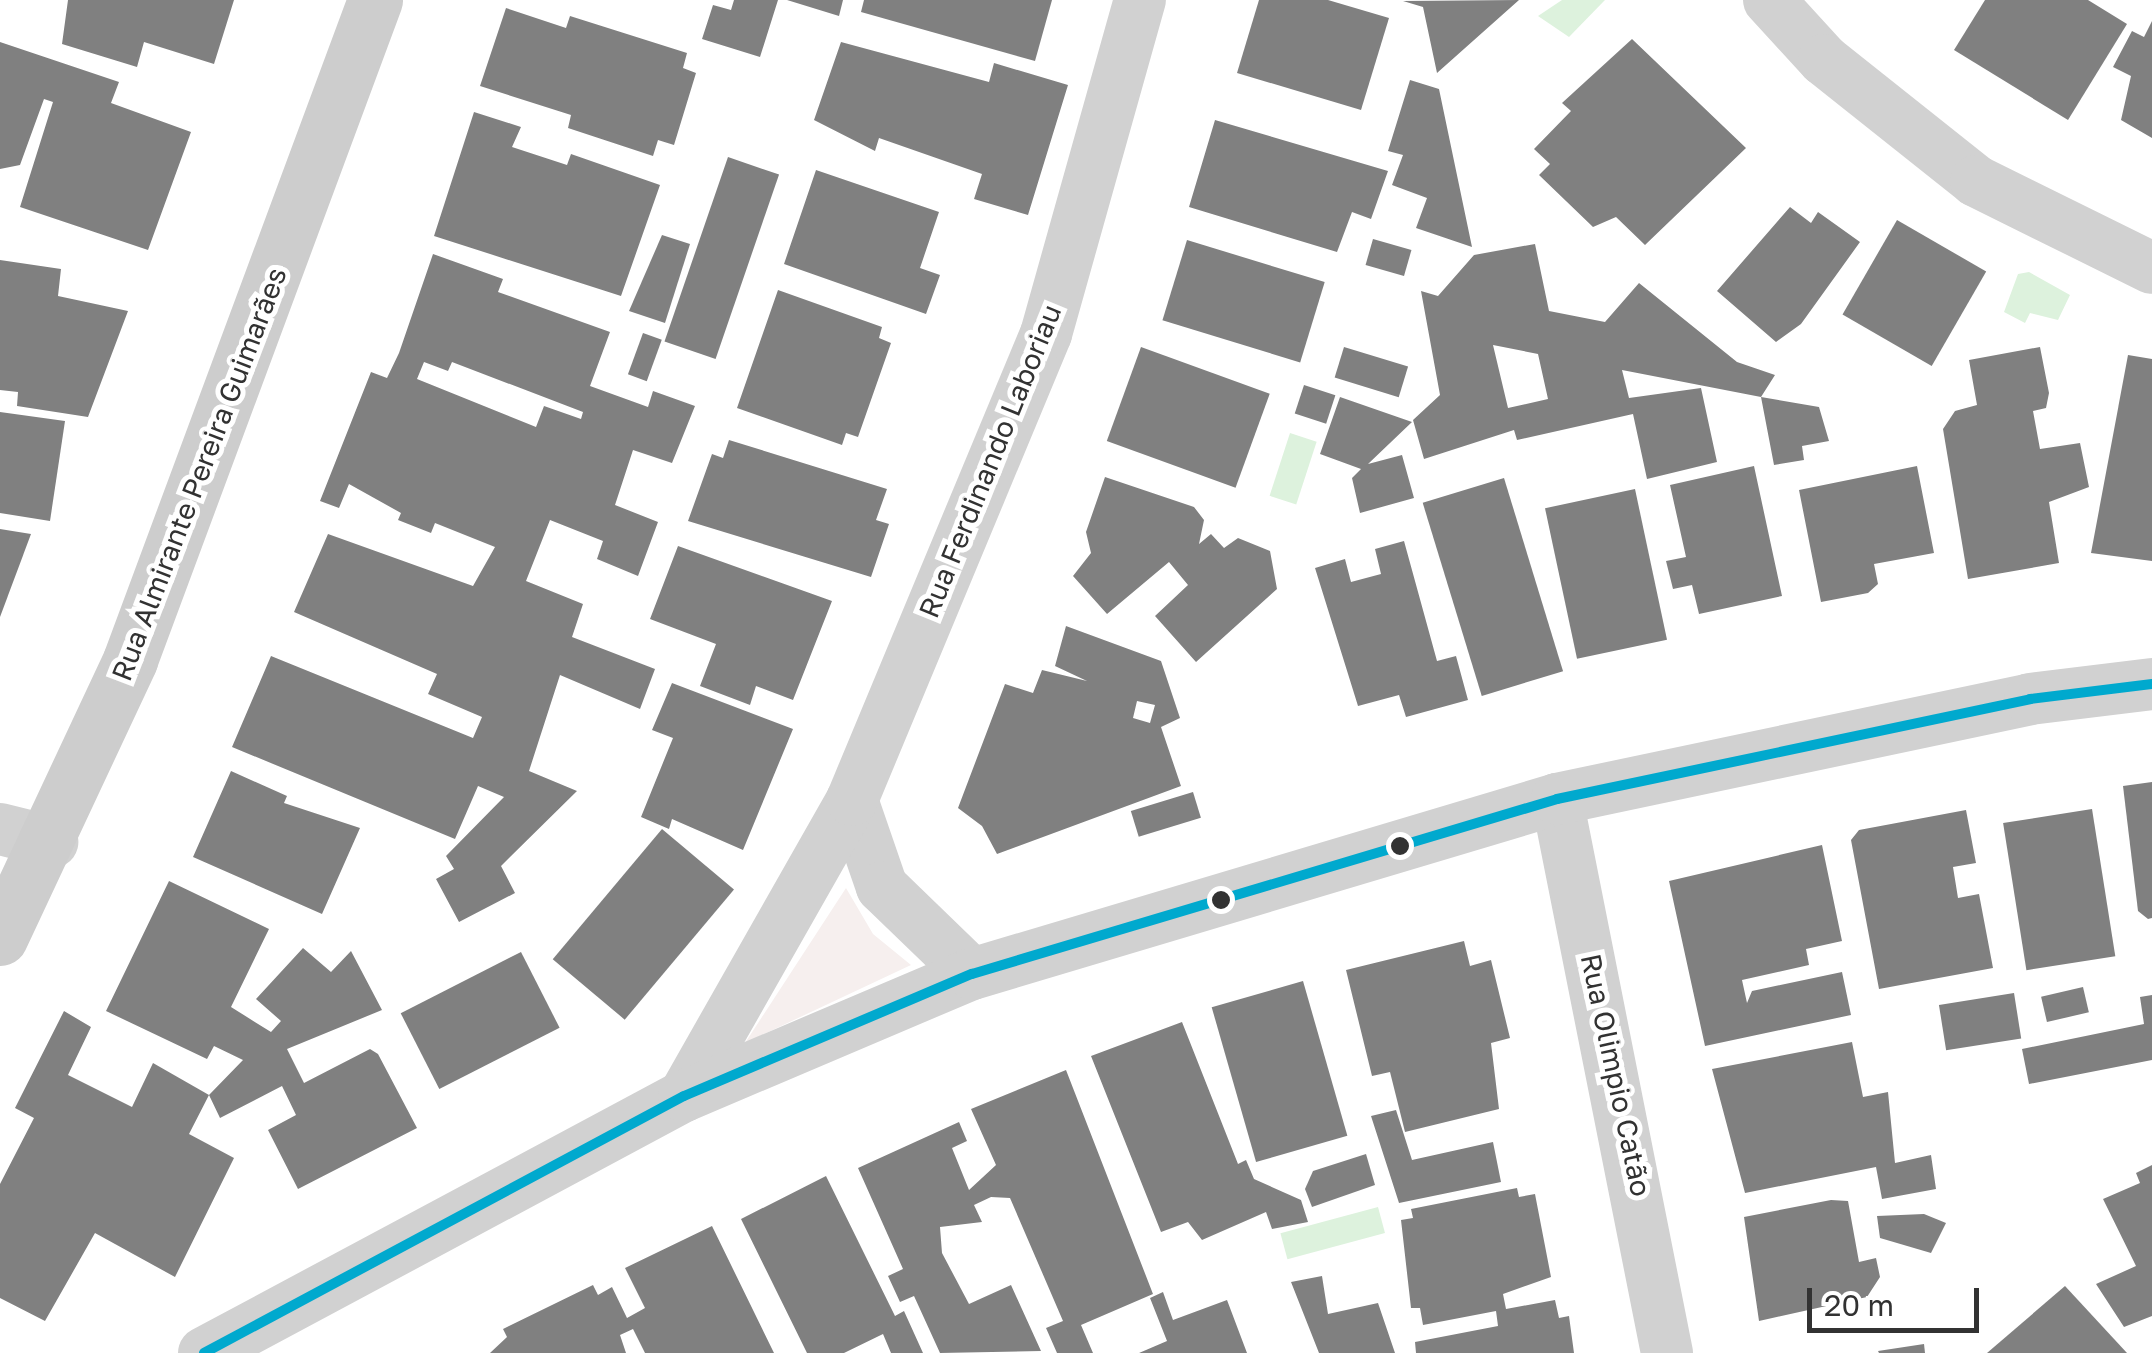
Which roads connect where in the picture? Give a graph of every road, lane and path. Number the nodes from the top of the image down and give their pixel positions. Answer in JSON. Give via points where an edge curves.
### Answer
{"nodes":[{"id":1,"x":375,"y":0,"type":"edge"},
{"id":2,"x":1140,"y":0,"type":"edge"},
{"id":3,"x":1769,"y":0,"type":"edge"},
{"id":4,"x":2152,"y":268,"type":"edge"},
{"id":5,"x":2152,"y":684,"type":"edge"},
{"id":6,"x":1557,"y":799,"type":"junction"},
{"id":7,"x":852,"y":800,"type":"junction"},
{"id":8,"x":0,"y":829,"type":"edge"},
{"id":9,"x":52,"y":842,"type":"junction"},
{"id":10,"x":0,"y":938,"type":"edge"},
{"id":11,"x":972,"y":974,"type":"junction"},
{"id":12,"x":684,"y":1096,"type":"junction"},
{"id":13,"x":204,"y":1353,"type":"edge"},
{"id":14,"x":1667,"y":1353,"type":"edge"}],
"edges":[{"from":1,"to":9,"type":"main road","name":"Rua Almirante Pereira Guimarães","via":[[130,660]]},
{"from":2,"to":7,"type":"street","name":"Rua Ferdinando Laboriau","via":[[1046,334]]},
{"from":3,"to":4,"type":"street","via":[[1824,60],[1976,181]]},
{"from":5,"to":6,"type":"street","via":[[2030,700]]},
{"from":6,"to":11,"type":"street"},
{"from":6,"to":14,"type":"street","name":"Rua Olimpio Catão"},
{"from":7,"to":11,"type":"street","via":[[882,887]]},
{"from":7,"to":12,"type":"street","name":"Rua Ferdinando Laboriau"},
{"from":8,"to":9,"type":"street"},
{"from":9,"to":10,"type":"main road","name":"Rua Almirante Pereira Guimarães"},
{"from":11,"to":12,"type":"street"},
{"from":12,"to":13,"type":"street"}]}
